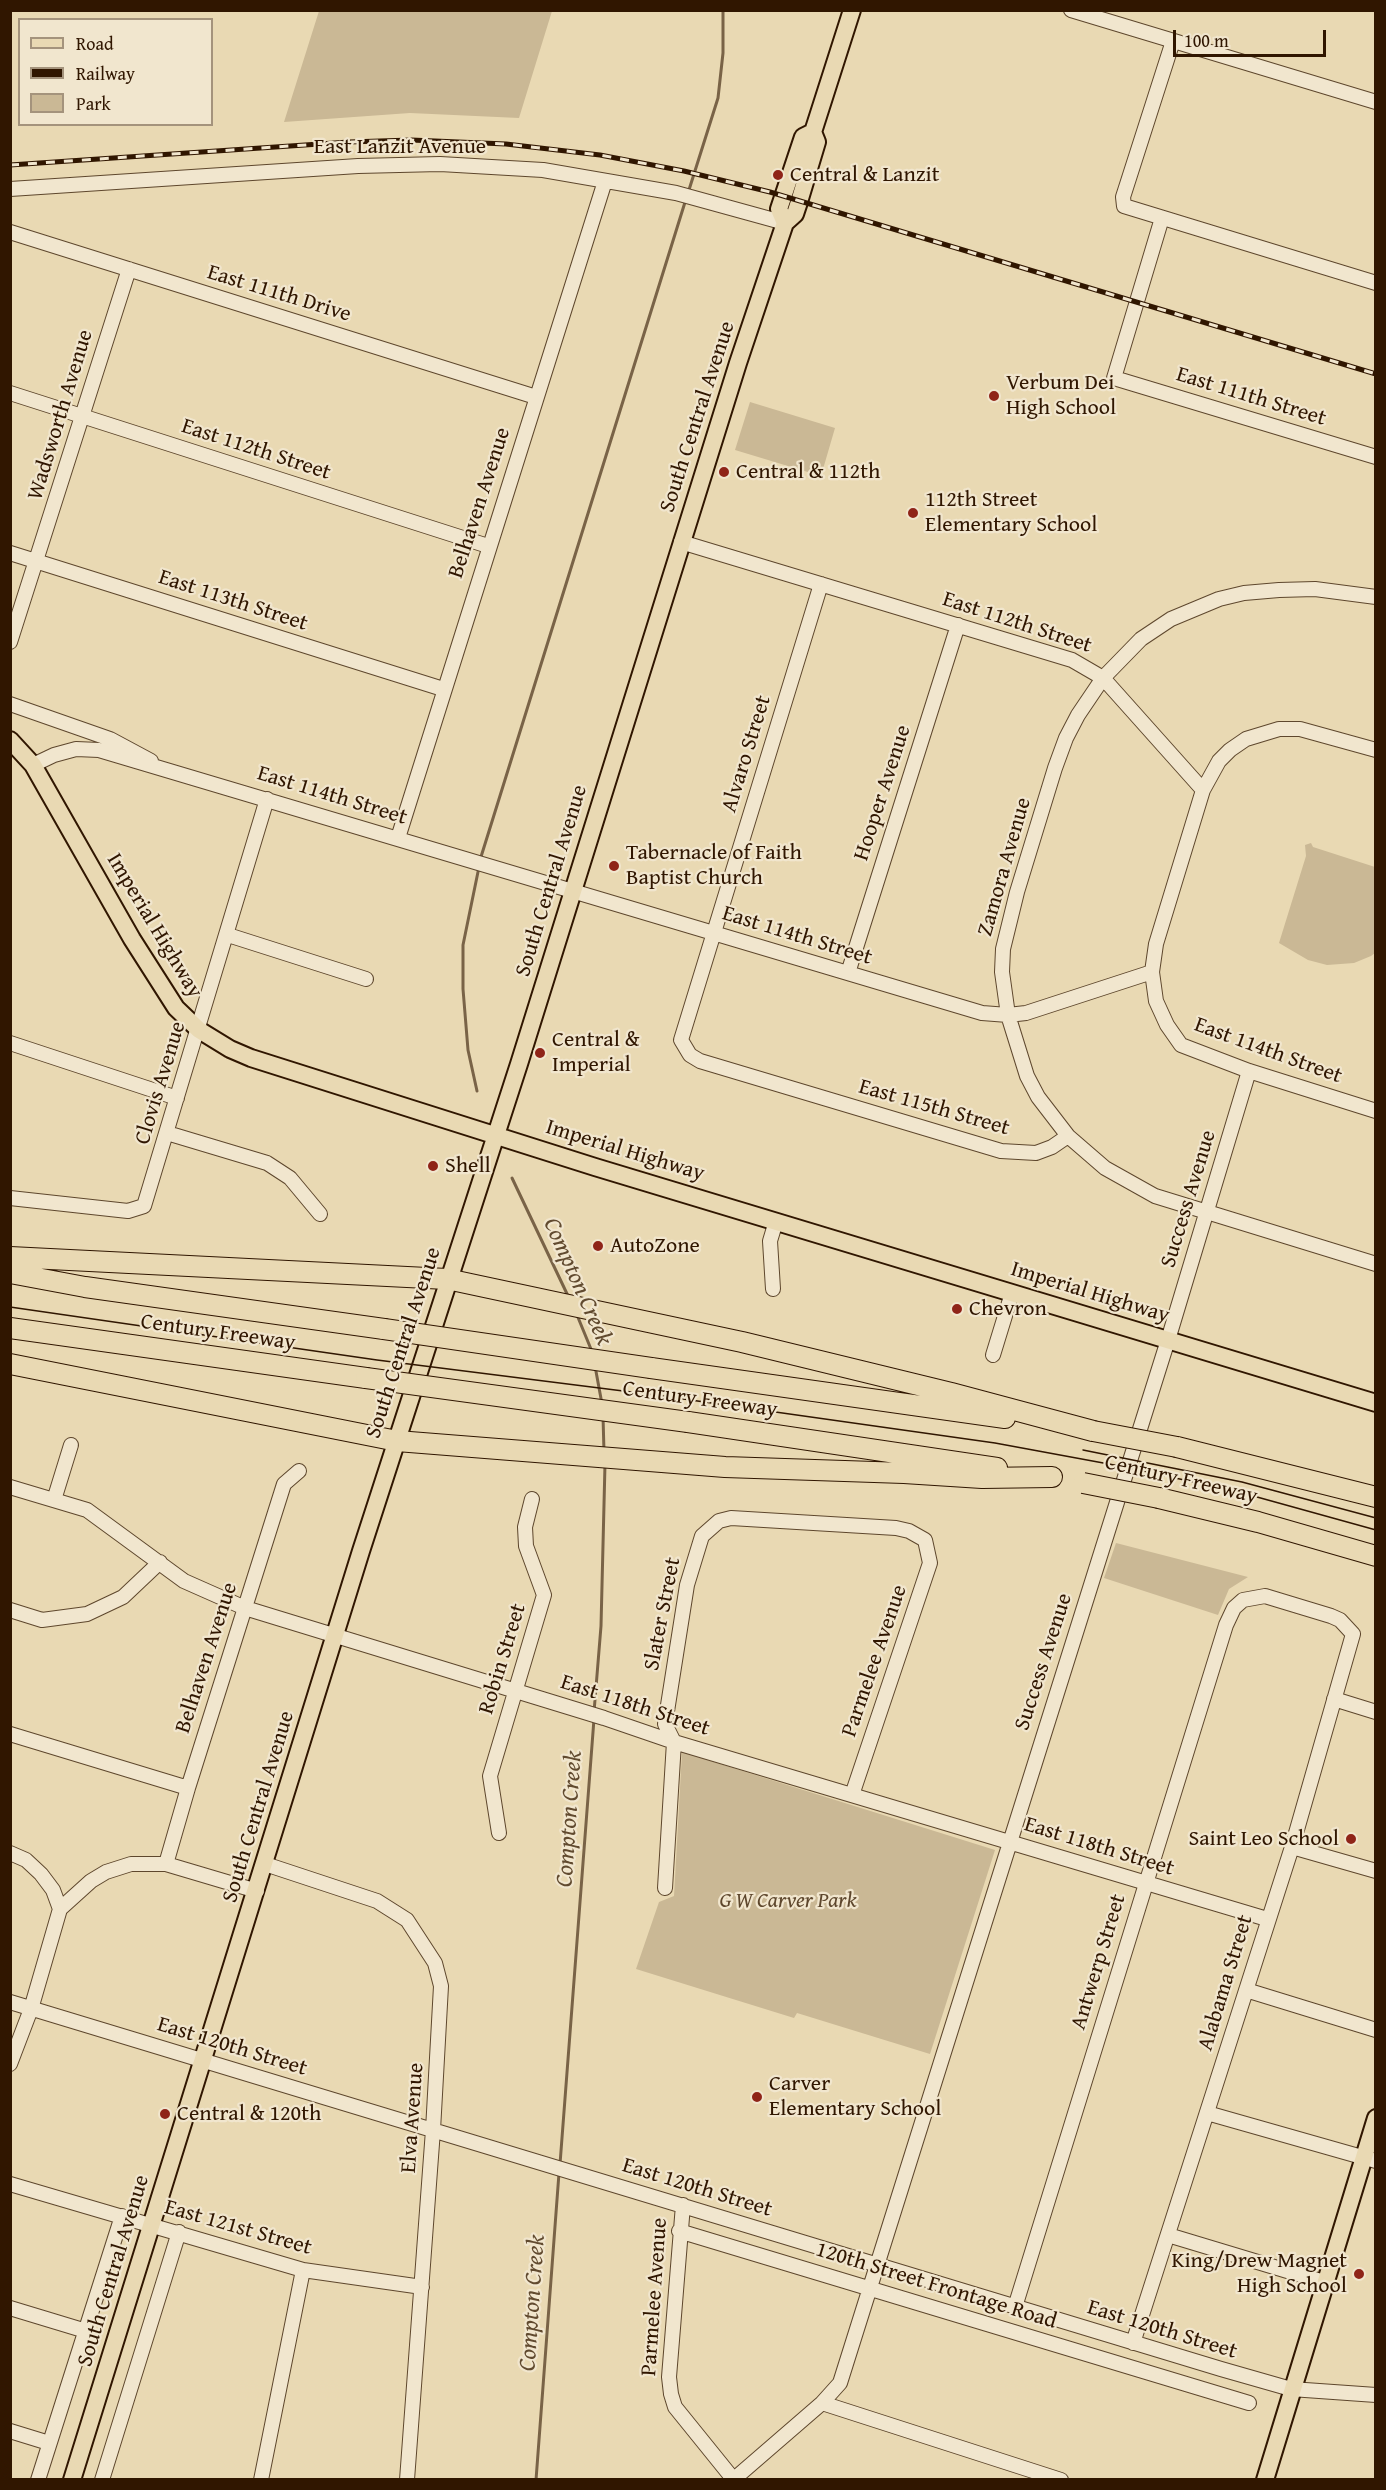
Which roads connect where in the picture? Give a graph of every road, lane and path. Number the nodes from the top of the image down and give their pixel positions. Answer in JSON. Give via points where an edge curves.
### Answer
{"nodes":[{"id":1,"x":852,"y":10,"type":"edge"},
{"id":2,"x":1071,"y":10,"type":"edge"},
{"id":3,"x":1173,"y":41,"type":"junction"},
{"id":4,"x":1376,"y":102,"type":"edge"},
{"id":5,"x":604,"y":181,"type":"junction"},
{"id":6,"x":10,"y":189,"type":"edge"},
{"id":7,"x":1162,"y":218,"type":"junction"},
{"id":8,"x":785,"y":223,"type":"junction"},
{"id":9,"x":10,"y":232,"type":"edge"},
{"id":10,"x":129,"y":269,"type":"junction"},
{"id":11,"x":1376,"y":283,"type":"edge"},
{"id":12,"x":10,"y":393,"type":"edge"},
{"id":13,"x":536,"y":397,"type":"junction"},
{"id":14,"x":83,"y":417,"type":"junction"},
{"id":15,"x":1376,"y":457,"type":"edge"},
{"id":16,"x":681,"y":542,"type":"junction"},
{"id":17,"x":488,"y":546,"type":"junction"},
{"id":18,"x":10,"y":553,"type":"edge"},
{"id":19,"x":37,"y":561,"type":"junction"},
{"id":20,"x":821,"y":584,"type":"junction"},
{"id":21,"x":1376,"y":597,"type":"edge"},
{"id":22,"x":958,"y":625,"type":"junction"},
{"id":23,"x":10,"y":642,"type":"edge"},
{"id":24,"x":1103,"y":678,"type":"junction"},
{"id":25,"x":443,"y":689,"type":"junction"},
{"id":26,"x":10,"y":704,"type":"edge"},
{"id":27,"x":10,"y":740,"type":"edge"},
{"id":28,"x":1376,"y":750,"type":"edge"},
{"id":29,"x":33,"y":765,"type":"junction"},
{"id":30,"x":157,"y":766,"type":"junction"},
{"id":31,"x":1203,"y":790,"type":"junction"},
{"id":32,"x":267,"y":799,"type":"junction"},
{"id":33,"x":398,"y":838,"type":"junction"},
{"id":34,"x":572,"y":890,"type":"junction"},
{"id":35,"x":714,"y":933,"type":"junction"},
{"id":36,"x":228,"y":935,"type":"junction"},
{"id":37,"x":1152,"y":972,"type":"junction"},
{"id":38,"x":848,"y":973,"type":"junction"},
{"id":39,"x":366,"y":979,"type":"dead end"},
{"id":40,"x":1008,"y":1015,"type":"junction"},
{"id":41,"x":199,"y":1030,"type":"junction"},
{"id":42,"x":681,"y":1040,"type":"joint"},
{"id":43,"x":10,"y":1043,"type":"edge"},
{"id":44,"x":1249,"y":1071,"type":"junction"},
{"id":45,"x":177,"y":1098,"type":"junction"},
{"id":46,"x":1376,"y":1111,"type":"edge"},
{"id":47,"x":166,"y":1133,"type":"junction"},
{"id":48,"x":496,"y":1135,"type":"junction"},
{"id":49,"x":1068,"y":1136,"type":"junction"},
{"id":50,"x":10,"y":1197,"type":"edge"},
{"id":51,"x":1208,"y":1212,"type":"junction"},
{"id":52,"x":320,"y":1214,"type":"dead end"},
{"id":53,"x":776,"y":1221,"type":"junction"},
{"id":54,"x":10,"y":1257,"type":"edge"},
{"id":55,"x":1376,"y":1263,"type":"edge"},
{"id":56,"x":10,"y":1273,"type":"edge"},
{"id":57,"x":447,"y":1279,"type":"junction"},
{"id":58,"x":773,"y":1289,"type":"dead end"},
{"id":59,"x":1012,"y":1293,"type":"junction"},
{"id":60,"x":10,"y":1328,"type":"edge"},
{"id":61,"x":1168,"y":1340,"type":"junction"},
{"id":62,"x":993,"y":1355,"type":"dead end"},
{"id":63,"x":10,"y":1364,"type":"edge"},
{"id":64,"x":1376,"y":1403,"type":"edge"},
{"id":65,"x":1093,"y":1431,"type":"junction"},
{"id":66,"x":397,"y":1441,"type":"junction"},
{"id":67,"x":71,"y":1445,"type":"dead end"},
{"id":68,"x":299,"y":1472,"type":"dead end"},
{"id":69,"x":1052,"y":1477,"type":"junction"},
{"id":70,"x":10,"y":1487,"type":"edge"},
{"id":71,"x":1376,"y":1497,"type":"edge"},
{"id":72,"x":532,"y":1499,"type":"dead end"},
{"id":73,"x":54,"y":1500,"type":"junction"},
{"id":74,"x":925,"y":1540,"type":"joint"},
{"id":75,"x":1376,"y":1556,"type":"edge"},
{"id":76,"x":160,"y":1562,"type":"junction"},
{"id":77,"x":245,"y":1608,"type":"junction"},
{"id":78,"x":10,"y":1610,"type":"edge"},
{"id":79,"x":1353,"y":1634,"type":"joint"},
{"id":80,"x":336,"y":1635,"type":"junction"},
{"id":81,"x":516,"y":1691,"type":"junction"},
{"id":82,"x":1334,"y":1699,"type":"junction"},
{"id":83,"x":1376,"y":1712,"type":"edge"},
{"id":84,"x":10,"y":1734,"type":"edge"},
{"id":85,"x":674,"y":1742,"type":"junction"},
{"id":86,"x":188,"y":1788,"type":"junction"},
{"id":87,"x":852,"y":1795,"type":"junction"},
{"id":88,"x":499,"y":1833,"type":"dead end"},
{"id":89,"x":1010,"y":1842,"type":"junction"},
{"id":90,"x":1292,"y":1847,"type":"junction"},
{"id":91,"x":10,"y":1853,"type":"edge"},
{"id":92,"x":166,"y":1864,"type":"junction"},
{"id":93,"x":265,"y":1864,"type":"junction"},
{"id":94,"x":1376,"y":1871,"type":"edge"},
{"id":95,"x":1145,"y":1883,"type":"junction"},
{"id":96,"x":664,"y":1888,"type":"dead end"},
{"id":97,"x":257,"y":1891,"type":"junction"},
{"id":98,"x":60,"y":1909,"type":"junction"},
{"id":99,"x":1268,"y":1919,"type":"junction"},
{"id":100,"x":1246,"y":1990,"type":"junction"},
{"id":101,"x":10,"y":2002,"type":"edge"},
{"id":102,"x":31,"y":2009,"type":"junction"},
{"id":103,"x":1376,"y":2030,"type":"edge"},
{"id":104,"x":204,"y":2061,"type":"junction"},
{"id":105,"x":10,"y":2064,"type":"edge"},
{"id":106,"x":1207,"y":2113,"type":"junction"},
{"id":107,"x":1376,"y":2118,"type":"edge"},
{"id":108,"x":433,"y":2130,"type":"junction"},
{"id":109,"x":1369,"y":2159,"type":"edge"},
{"id":110,"x":10,"y":2184,"type":"edge"},
{"id":111,"x":683,"y":2205,"type":"junction"},
{"id":112,"x":122,"y":2216,"type":"junction"},
{"id":113,"x":152,"y":2224,"type":"junction"},
{"id":114,"x":679,"y":2231,"type":"junction"},
{"id":115,"x":180,"y":2232,"type":"junction"},
{"id":116,"x":1168,"y":2235,"type":"junction"},
{"id":117,"x":876,"y":2265,"type":"junction"},
{"id":118,"x":303,"y":2271,"type":"junction"},
{"id":119,"x":1324,"y":2282,"type":"junction"},
{"id":120,"x":422,"y":2287,"type":"junction"},
{"id":121,"x":870,"y":2287,"type":"junction"},
{"id":122,"x":1015,"y":2307,"type":"junction"},
{"id":123,"x":10,"y":2308,"type":"edge"},
{"id":124,"x":86,"y":2331,"type":"junction"},
{"id":125,"x":1133,"y":2343,"type":"junction"},
{"id":126,"x":1291,"y":2389,"type":"junction"},
{"id":127,"x":1376,"y":2395,"type":"edge"},
{"id":128,"x":822,"y":2403,"type":"junction"},
{"id":129,"x":1249,"y":2403,"type":"dead end"},
{"id":130,"x":10,"y":2431,"type":"edge"},
{"id":131,"x":49,"y":2443,"type":"junction"},
{"id":132,"x":734,"y":2479,"type":"edge"},
{"id":133,"x":38,"y":2480,"type":"edge"},
{"id":134,"x":72,"y":2480,"type":"edge"},
{"id":135,"x":102,"y":2480,"type":"edge"},
{"id":136,"x":261,"y":2480,"type":"edge"},
{"id":137,"x":407,"y":2480,"type":"edge"},
{"id":138,"x":1061,"y":2480,"type":"edge"},
{"id":139,"x":1265,"y":2480,"type":"edge"}],
"edges":[{"from":1,"to":8,"type":"main road","name":"South Central Avenue","via":[[813,132],[817,142],[802,192],[795,214]]},
{"from":2,"to":3,"type":"street"},
{"from":3,"to":4,"type":"street"},
{"from":3,"to":7,"type":"street","via":[[1123,197],[1124,206]]},
{"from":5,"to":6,"type":"street","name":"East Lanzit Avenue","via":[[543,170],[440,164],[347,166]]},
{"from":5,"to":8,"type":"street","name":"East Lanzit Avenue","via":[[676,193]]},
{"from":5,"to":13,"type":"street","name":"Belhaven Avenue"},
{"from":7,"to":11,"type":"street"},
{"from":7,"to":15,"type":"street","name":"East 111th Street","via":[[1114,378]]},
{"from":8,"to":16,"type":"main road","name":"South Central Avenue"},
{"from":9,"to":10,"type":"street","name":"East 111th Drive"},
{"from":10,"to":13,"type":"street","name":"East 111th Drive"},
{"from":10,"to":14,"type":"street","name":"Wadsworth Avenue"},
{"from":12,"to":14,"type":"street","name":"East 112th Street"},
{"from":13,"to":17,"type":"street","name":"Belhaven Avenue"},
{"from":14,"to":17,"type":"street","name":"East 112th Street"},
{"from":14,"to":19,"type":"street","name":"Wadsworth Avenue"},
{"from":16,"to":20,"type":"street","name":"East 112th Street"},
{"from":16,"to":34,"type":"main road","name":"South Central Avenue"},
{"from":17,"to":25,"type":"street","name":"Belhaven Avenue"},
{"from":18,"to":19,"type":"street","name":"East 113th Street"},
{"from":19,"to":23,"type":"street","name":"Wadsworth Avenue"},
{"from":19,"to":25,"type":"street","name":"East 113th Street"},
{"from":20,"to":22,"type":"street","name":"East 112th Street"},
{"from":20,"to":35,"type":"street","name":"Alvaro Street"},
{"from":21,"to":24,"type":"street","name":"Zamora Avenue","via":[[1324,590],[1279,590],[1219,599],[1156,628]]},
{"from":22,"to":24,"type":"street","name":"East 112th Street","via":[[1072,660]]},
{"from":22,"to":38,"type":"street","name":"Hooper Avenue"},
{"from":24,"to":31,"type":"street","name":"East 112th Street"},
{"from":24,"to":40,"type":"street","name":"Zamora Avenue","via":[[1066,738],[1011,911],[1003,961]]},
{"from":25,"to":33,"type":"street","name":"Belhaven Avenue"},
{"from":26,"to":30,"type":"street","name":"East 114th Street","via":[[110,739]]},
{"from":27,"to":29,"type":"main road","name":"Imperial Highway"},
{"from":28,"to":31,"type":"street","via":[[1300,729],[1279,729],[1246,739],[1230,750],[1219,760]]},
{"from":29,"to":30,"type":"street","name":"East 114th Street","via":[[76,749],[99,750]]},
{"from":29,"to":41,"type":"main road","name":"Imperial Highway","via":[[164,991]]},
{"from":30,"to":32,"type":"street","name":"East 114th Street"},
{"from":31,"to":37,"type":"street","via":[[1156,944]]},
{"from":32,"to":33,"type":"street","name":"East 114th Street"},
{"from":32,"to":36,"type":"street","name":"Clovis Avenue"},
{"from":33,"to":34,"type":"street","name":"East 114th Street"},
{"from":34,"to":35,"type":"street","name":"East 114th Street"},
{"from":34,"to":48,"type":"main road","name":"South Central Avenue"},
{"from":35,"to":38,"type":"street","name":"East 114th Street"},
{"from":35,"to":42,"type":"street","name":"Alvaro Street"},
{"from":36,"to":39,"type":"street"},
{"from":36,"to":41,"type":"street","name":"Clovis Avenue"},
{"from":37,"to":40,"type":"street","name":"East 114th Street"},
{"from":37,"to":44,"type":"street","name":"East 114th Street","via":[[1156,1001],[1181,1045]]},
{"from":38,"to":40,"type":"street","name":"East 114th Street","via":[[982,1013]]},
{"from":40,"to":49,"type":"street","name":"Zamora Avenue","via":[[1038,1097]]},
{"from":41,"to":45,"type":"street","name":"Clovis Avenue"},
{"from":41,"to":48,"type":"main road","name":"Imperial Highway","via":[[251,1058]]},
{"from":42,"to":49,"type":"street","name":"East 115th Street","via":[[690,1055],[700,1061],[1001,1151],[1036,1153]]},
{"from":43,"to":45,"type":"street"},
{"from":44,"to":46,"type":"street","name":"East 114th Street"},
{"from":44,"to":51,"type":"street","name":"Success Avenue"},
{"from":45,"to":47,"type":"street","name":"Clovis Avenue"},
{"from":47,"to":50,"type":"street","name":"Clovis Avenue","via":[[144,1206],[128,1211]]},
{"from":47,"to":52,"type":"street","via":[[267,1163],[290,1178]]},
{"from":48,"to":53,"type":"main road","name":"Imperial Highway"},
{"from":48,"to":57,"type":"main road","name":"South Central Avenue"},
{"from":49,"to":51,"type":"street","via":[[1129,1183],[1155,1196]]},
{"from":51,"to":55,"type":"street"},
{"from":51,"to":61,"type":"street","name":"Success Avenue"},
{"from":53,"to":58,"type":"street","via":[[770,1240]]},
{"from":53,"to":59,"type":"main road","name":"Imperial Highway"},
{"from":54,"to":57,"type":"highway"},
{"from":56,"to":65,"type":"highway","name":"Century Freeway","bridge":true},
{"from":57,"to":65,"type":"highway","via":[[951,1393]]},
{"from":57,"to":66,"type":"main road","name":"South Central Avenue"},
{"from":59,"to":61,"type":"main road","name":"Imperial Highway"},
{"from":59,"to":62,"type":"street"},
{"from":60,"to":69,"type":"highway","name":"Century Freeway","bridge":true},
{"from":61,"to":64,"type":"main road","name":"Imperial Highway"},
{"from":61,"to":89,"type":"street","name":"Success Avenue"},
{"from":63,"to":66,"type":"highway"},
{"from":65,"to":71,"type":"highway","name":"Century Freeway","bridge":true,"via":[[1177,1447]]},
{"from":66,"to":69,"type":"highway","via":[[725,1467],[982,1478]]},
{"from":66,"to":80,"type":"main road","name":"South Central Avenue"},
{"from":67,"to":73,"type":"street"},
{"from":68,"to":77,"type":"street","name":"Belhaven Avenue","via":[[284,1484]]},
{"from":69,"to":75,"type":"highway","name":"Century Freeway","bridge":true,"via":[[1160,1498]]},
{"from":70,"to":73,"type":"street","name":"East 118th Street"},
{"from":72,"to":81,"type":"street","name":"Robin Street","via":[[525,1527],[526,1546],[544,1595]]},
{"from":73,"to":76,"type":"street","name":"East 118th Street","via":[[87,1510]]},
{"from":74,"to":85,"type":"street","name":"Slater Street","via":[[896,1528],[731,1518],[708,1527],[696,1551],[664,1724]]},
{"from":74,"to":87,"type":"street","name":"Parmelee Avenue","via":[[930,1563]]},
{"from":76,"to":77,"type":"street","name":"East 118th Street","via":[[184,1581]]},
{"from":76,"to":78,"type":"street","via":[[123,1597],[87,1614],[42,1620]]},
{"from":77,"to":80,"type":"street","name":"East 118th Street"},
{"from":77,"to":86,"type":"street","name":"Belhaven Avenue"},
{"from":79,"to":82,"type":"street","name":"Alabama Street"},
{"from":79,"to":95,"type":"street","name":"Antwerp Street","via":[[1340,1620],[1264,1596],[1243,1600],[1234,1608]]},
{"from":80,"to":81,"type":"street","name":"East 118th Street"},
{"from":80,"to":93,"type":"main road","name":"South Central Avenue"},
{"from":81,"to":85,"type":"street","name":"East 118th Street"},
{"from":81,"to":88,"type":"street","name":"Robin Street","via":[[490,1776]]},
{"from":82,"to":83,"type":"street"},
{"from":82,"to":90,"type":"street","name":"Alabama Street"},
{"from":84,"to":86,"type":"street"},
{"from":85,"to":87,"type":"street","name":"East 118th Street"},
{"from":85,"to":96,"type":"street","name":"Slater Street"},
{"from":86,"to":92,"type":"street","name":"Belhaven Avenue"},
{"from":87,"to":89,"type":"street","name":"East 118th Street"},
{"from":89,"to":95,"type":"street","name":"East 118th Street"},
{"from":89,"to":117,"type":"street","name":"Success Avenue"},
{"from":90,"to":94,"type":"street"},
{"from":90,"to":99,"type":"street","name":"Alabama Street"},
{"from":91,"to":98,"type":"street","via":[[26,1860],[41,1874]]},
{"from":92,"to":97,"type":"street"},
{"from":92,"to":98,"type":"street","via":[[131,1864],[106,1872]]},
{"from":93,"to":97,"type":"main road","name":"South Central Avenue"},
{"from":93,"to":108,"type":"street","name":"Elva Avenue","via":[[377,1901],[407,1920],[421,1939],[435,1963],[441,1986]]},
{"from":95,"to":99,"type":"street","name":"East 118th Street"},
{"from":95,"to":122,"type":"street","name":"Antwerp Street"},
{"from":97,"to":104,"type":"main road","name":"South Central Avenue"},
{"from":98,"to":102,"type":"street"},
{"from":99,"to":100,"type":"street","name":"Alabama Street"},
{"from":100,"to":103,"type":"street"},
{"from":100,"to":106,"type":"street","name":"Alabama Street"},
{"from":101,"to":102,"type":"street","name":"East 120th Street"},
{"from":102,"to":104,"type":"street","name":"East 120th Street"},
{"from":102,"to":105,"type":"street"},
{"from":104,"to":108,"type":"street","name":"East 120th Street"},
{"from":104,"to":113,"type":"main road","name":"South Central Avenue"},
{"from":106,"to":109,"type":"street"},
{"from":106,"to":116,"type":"street","name":"Alabama Street"},
{"from":107,"to":109,"type":"main road"},
{"from":108,"to":111,"type":"street","name":"East 120th Street"},
{"from":108,"to":120,"type":"street","name":"Elva Avenue"},
{"from":109,"to":119,"type":"main road"},
{"from":110,"to":112,"type":"street","name":"East 121st Street"},
{"from":111,"to":114,"type":"street","name":"Parmelee Avenue"},
{"from":111,"to":117,"type":"street","name":"East 120th Street"},
{"from":112,"to":113,"type":"street","name":"East 121st Street"},
{"from":112,"to":124,"type":"street","name":"South Central Avenue"},
{"from":113,"to":115,"type":"street","name":"East 121st Street"},
{"from":113,"to":134,"type":"main road","name":"South Central Avenue"},
{"from":114,"to":121,"type":"street","name":"120th Street Frontage Road"},
{"from":114,"to":132,"type":"street","name":"Parmelee Avenue","via":[[670,2394],[675,2407]]},
{"from":115,"to":118,"type":"street","name":"East 121st Street"},
{"from":115,"to":135,"type":"street"},
{"from":116,"to":119,"type":"street"},
{"from":116,"to":125,"type":"street","name":"Alabama Street"},
{"from":117,"to":121,"type":"street","name":"Success Avenue"},
{"from":117,"to":122,"type":"street","name":"East 120th Street"},
{"from":118,"to":120,"type":"street","name":"East 121st Street"},
{"from":118,"to":136,"type":"street"},
{"from":119,"to":126,"type":"main road"},
{"from":120,"to":137,"type":"street","name":"Elva Avenue"},
{"from":121,"to":128,"type":"street","name":"Success Avenue","via":[[840,2383]]},
{"from":121,"to":129,"type":"street","name":"120th Street Frontage Road"},
{"from":122,"to":125,"type":"street","name":"East 120th Street"},
{"from":123,"to":124,"type":"street"},
{"from":124,"to":131,"type":"street","name":"South Central Avenue"},
{"from":125,"to":126,"type":"street","name":"East 120th Street"},
{"from":126,"to":127,"type":"street","name":"East 120th Street"},
{"from":126,"to":139,"type":"main road"},
{"from":128,"to":132,"type":"street","name":"Success Avenue"},
{"from":128,"to":138,"type":"street"},
{"from":130,"to":131,"type":"street"},
{"from":131,"to":133,"type":"street","name":"South Central Avenue"}]}
